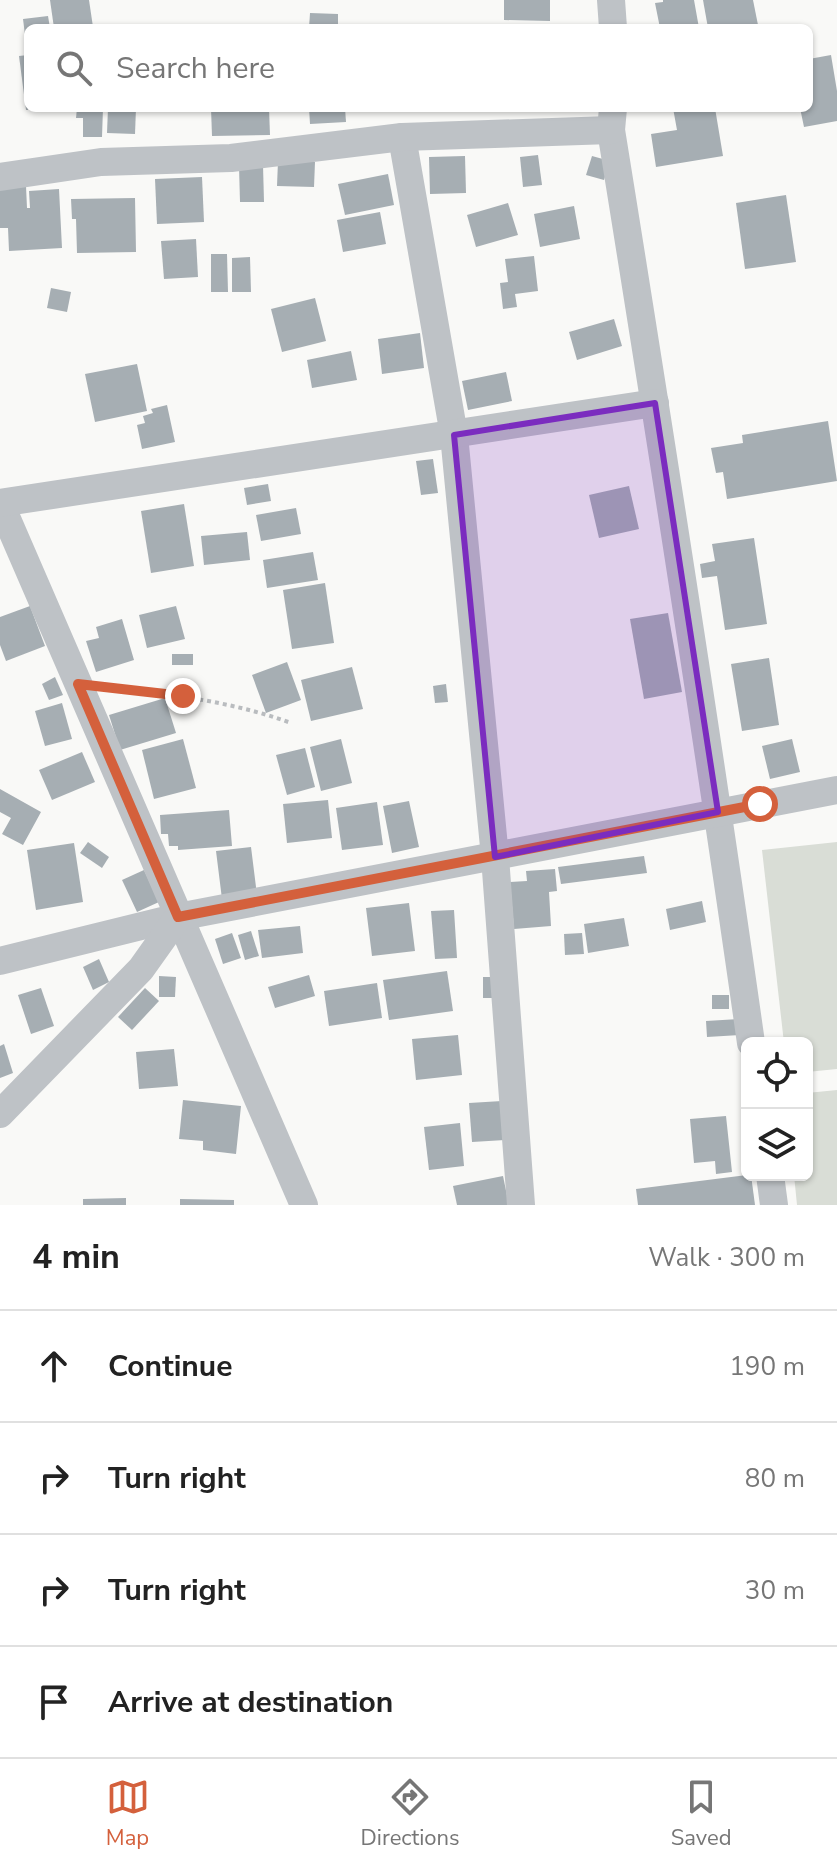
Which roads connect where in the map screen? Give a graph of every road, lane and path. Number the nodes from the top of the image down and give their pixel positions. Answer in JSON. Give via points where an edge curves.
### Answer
{"nodes":[{"id":1,"x":611,"y":0,"type":"edge"},
{"id":2,"x":613,"y":24,"type":"edge"},
{"id":3,"x":617,"y":115,"type":"edge"},
{"id":4,"x":402,"y":137,"type":"junction"},
{"id":5,"x":0,"y":177,"type":"edge"},
{"id":6,"x":655,"y":403,"type":"junction"},
{"id":7,"x":454,"y":435,"type":"junction"},
{"id":8,"x":0,"y":503,"type":"edge"},
{"id":9,"x":78,"y":684,"type":"junction"},
{"id":10,"x":291,"y":723,"type":"dead end"},
{"id":11,"x":837,"y":790,"type":"edge"},
{"id":12,"x":718,"y":812,"type":"junction"},
{"id":13,"x":495,"y":857,"type":"junction"},
{"id":14,"x":178,"y":917,"type":"junction"},
{"id":15,"x":0,"y":961,"type":"edge"},
{"id":16,"x":750,"y":1037,"type":"edge"},
{"id":17,"x":0,"y":1114,"type":"edge"},
{"id":18,"x":771,"y":1181,"type":"edge"},
{"id":19,"x":304,"y":1205,"type":"edge"},
{"id":20,"x":521,"y":1205,"type":"edge"},
{"id":21,"x":774,"y":1205,"type":"edge"}],
"edges":[{"from":1,"to":2,"type":"street"},
{"from":3,"to":4,"type":"street"},
{"from":3,"to":6,"type":"street"},
{"from":4,"to":5,"type":"street","via":[[231,158],[101,162]]},
{"from":4,"to":7,"type":"street"},
{"from":6,"to":7,"type":"street"},
{"from":6,"to":12,"type":"street"},
{"from":7,"to":8,"type":"street"},
{"from":7,"to":13,"type":"street"},
{"from":8,"to":9,"type":"street"},
{"from":9,"to":10,"type":"path","via":[[183,696]]},
{"from":9,"to":14,"type":"street"},
{"from":11,"to":12,"type":"street"},
{"from":12,"to":13,"type":"street"},
{"from":12,"to":16,"type":"street"},
{"from":13,"to":14,"type":"street"},
{"from":13,"to":20,"type":"street"},
{"from":14,"to":15,"type":"street"},
{"from":14,"to":17,"type":"street","via":[[141,969]]},
{"from":14,"to":19,"type":"street"},
{"from":18,"to":21,"type":"street"}]}
